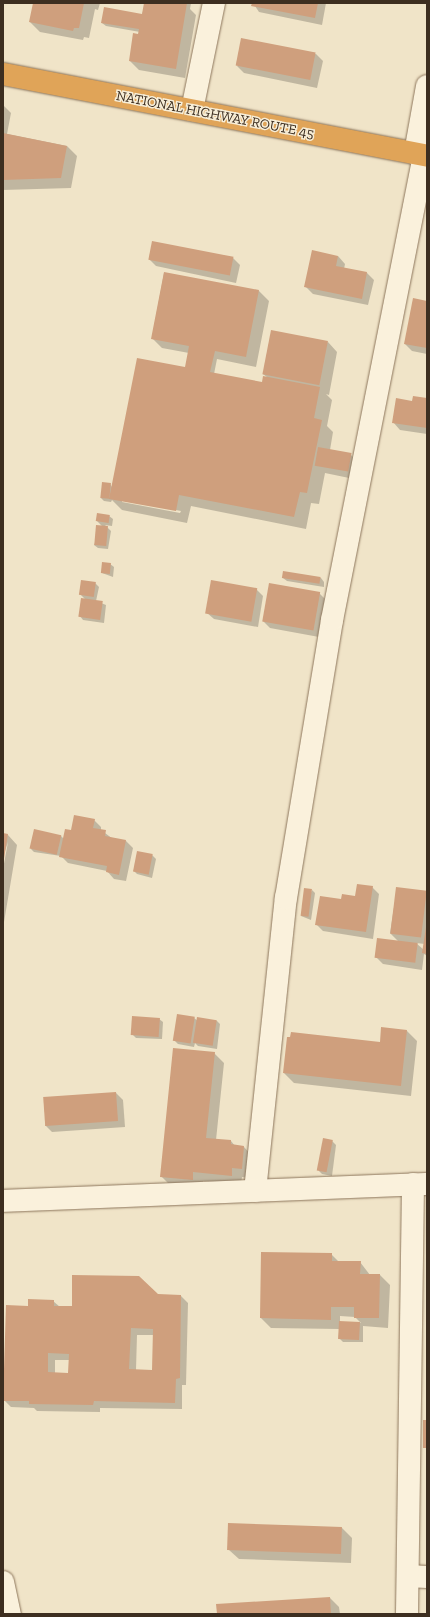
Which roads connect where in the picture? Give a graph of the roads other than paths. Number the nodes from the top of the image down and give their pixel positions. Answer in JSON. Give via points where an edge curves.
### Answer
{"nodes":[{"id":1,"x":214,"y":3,"type":"edge"},
{"id":2,"x":3,"y":74,"type":"edge"},
{"id":3,"x":427,"y":86,"type":"edge"},
{"id":4,"x":192,"y":110,"type":"junction"},
{"id":5,"x":422,"y":155,"type":"edge"},
{"id":6,"x":420,"y":1184,"type":"edge"},
{"id":7,"x":255,"y":1191,"type":"junction"},
{"id":8,"x":3,"y":1201,"type":"edge"},
{"id":9,"x":418,"y":1467,"type":"edge"},
{"id":10,"x":418,"y":1576,"type":"edge"},
{"id":11,"x":3,"y":1582,"type":"edge"},
{"id":12,"x":10,"y":1614,"type":"edge"},
{"id":13,"x":407,"y":1614,"type":"edge"}],
"edges":[{"from":1,"to":4,"type":"street"},
{"from":2,"to":4,"type":"highway","name":"NATIONAL HIGHWAY ROUTE 45"},
{"from":3,"to":5,"type":"street"},
{"from":4,"to":5,"type":"highway","name":"NATIONAL HIGHWAY ROUTE 45"},
{"from":5,"to":7,"type":"street","via":[[332,620],[286,898]]},
{"from":6,"to":7,"type":"street"},
{"from":6,"to":9,"type":"street"},
{"from":7,"to":8,"type":"street"},
{"from":9,"to":10,"type":"street"},
{"from":10,"to":13,"type":"street"},
{"from":11,"to":12,"type":"street"}]}
